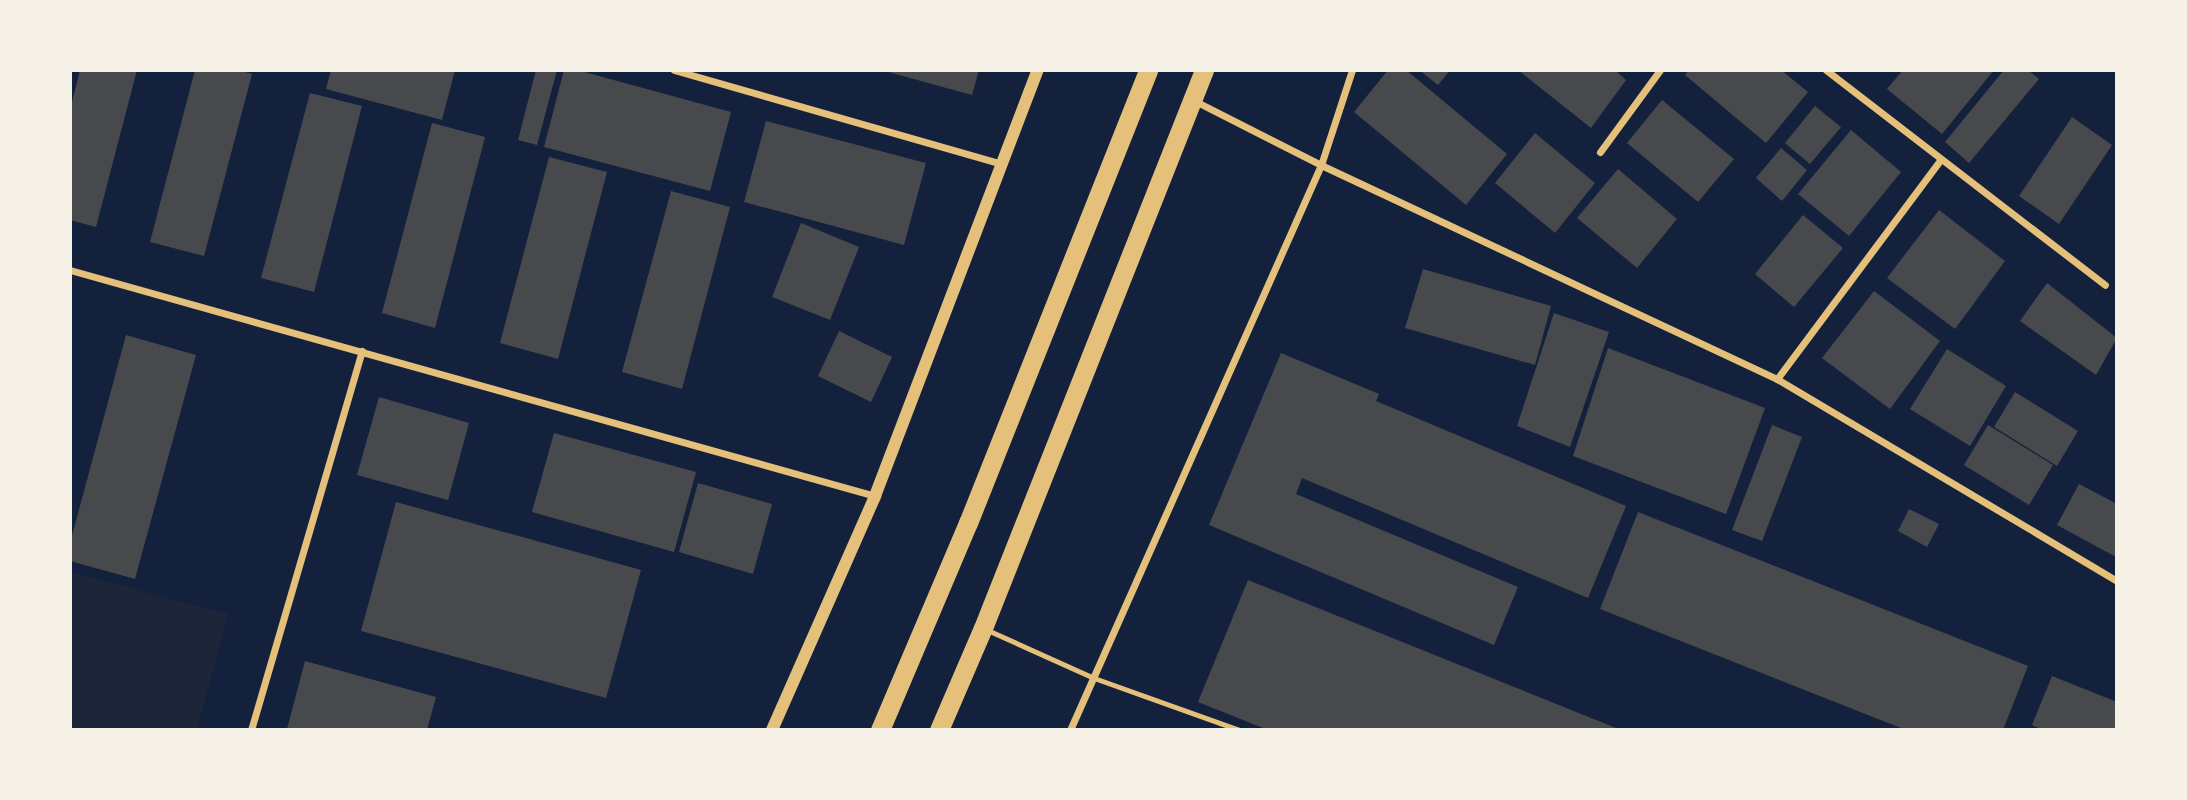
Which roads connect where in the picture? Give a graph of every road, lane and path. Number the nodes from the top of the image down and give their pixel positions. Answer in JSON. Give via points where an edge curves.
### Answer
{"nodes":[{"id":1,"x":674,"y":70,"type":"edge"},
{"id":2,"x":1038,"y":70,"type":"edge"},
{"id":3,"x":1147,"y":70,"type":"edge"},
{"id":4,"x":1204,"y":70,"type":"edge"},
{"id":5,"x":1352,"y":70,"type":"edge"},
{"id":6,"x":1660,"y":70,"type":"edge"},
{"id":7,"x":1826,"y":70,"type":"edge"},
{"id":8,"x":1193,"y":100,"type":"junction"},
{"id":9,"x":1600,"y":152,"type":"dead end"},
{"id":10,"x":1941,"y":159,"type":"junction"},
{"id":11,"x":1001,"y":164,"type":"junction"},
{"id":12,"x":1321,"y":164,"type":"junction"},
{"id":13,"x":70,"y":270,"type":"edge"},
{"id":14,"x":2105,"y":285,"type":"dead end"},
{"id":15,"x":362,"y":351,"type":"junction"},
{"id":16,"x":1777,"y":379,"type":"junction"},
{"id":17,"x":875,"y":496,"type":"junction"},
{"id":18,"x":2117,"y":581,"type":"edge"},
{"id":19,"x":984,"y":628,"type":"junction"},
{"id":20,"x":1094,"y":678,"type":"junction"},
{"id":21,"x":251,"y":730,"type":"edge"},
{"id":22,"x":772,"y":730,"type":"edge"},
{"id":23,"x":880,"y":730,"type":"edge"},
{"id":24,"x":939,"y":730,"type":"edge"},
{"id":25,"x":1070,"y":730,"type":"edge"},
{"id":26,"x":1239,"y":730,"type":"edge"}],
"edges":[{"from":1,"to":11,"type":"street"},
{"from":2,"to":11,"type":"street"},
{"from":3,"to":23,"type":"highway","via":[[968,523]]},
{"from":4,"to":8,"type":"highway"},
{"from":5,"to":12,"type":"street"},
{"from":6,"to":9,"type":"street"},
{"from":7,"to":10,"type":"street"},
{"from":8,"to":12,"type":"street"},
{"from":8,"to":19,"type":"highway"},
{"from":10,"to":14,"type":"street"},
{"from":10,"to":16,"type":"street"},
{"from":11,"to":17,"type":"street"},
{"from":12,"to":16,"type":"street"},
{"from":12,"to":20,"type":"street"},
{"from":13,"to":15,"type":"street"},
{"from":15,"to":17,"type":"street"},
{"from":15,"to":21,"type":"street"},
{"from":16,"to":18,"type":"street"},
{"from":17,"to":22,"type":"street"},
{"from":19,"to":20,"type":"lane"},
{"from":19,"to":24,"type":"highway"},
{"from":20,"to":25,"type":"street"},
{"from":20,"to":26,"type":"lane"}]}
